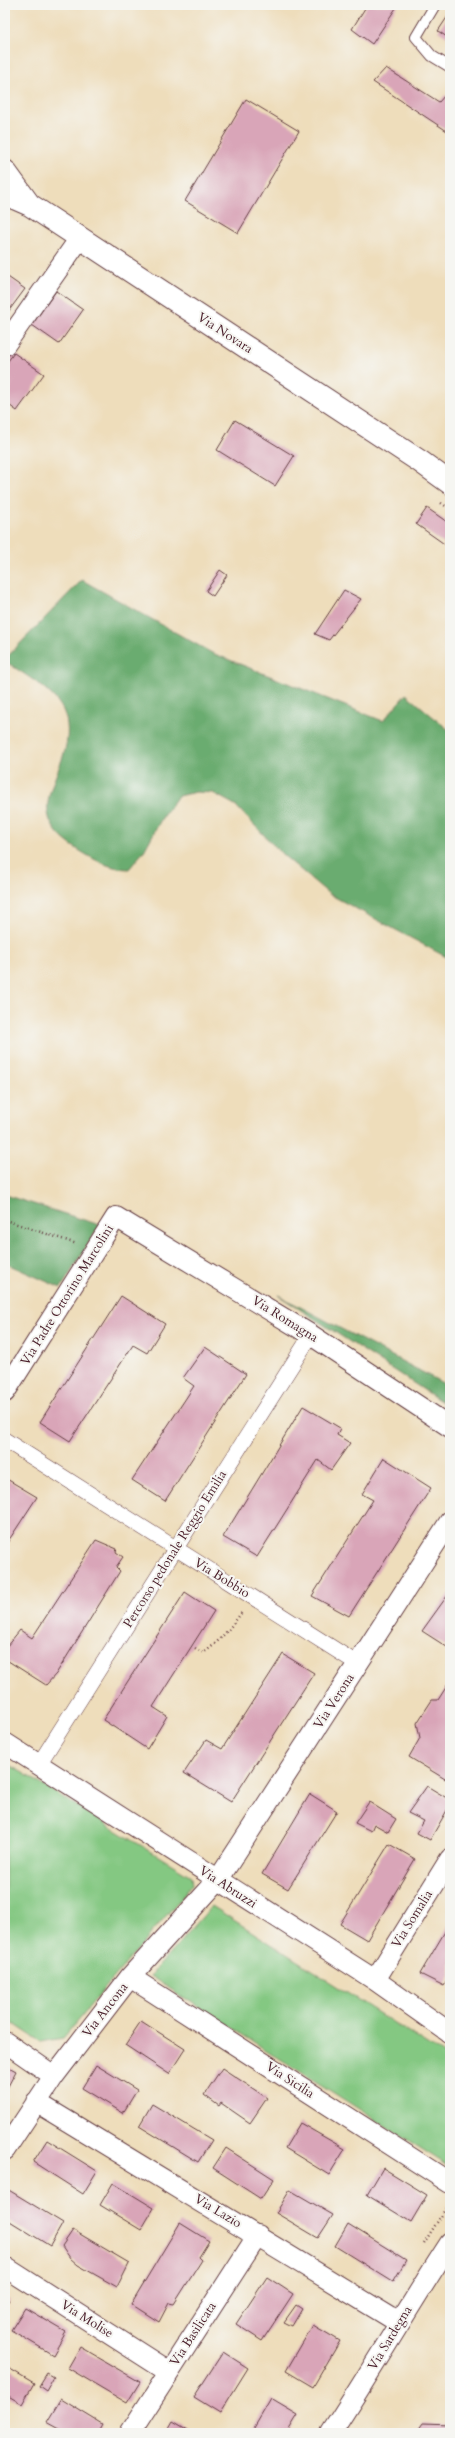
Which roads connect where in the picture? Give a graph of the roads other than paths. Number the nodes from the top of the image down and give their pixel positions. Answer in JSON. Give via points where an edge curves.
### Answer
{"nodes":[{"id":1,"x":435,"y":5,"type":"edge"},
{"id":2,"x":450,"y":66,"type":"edge"},
{"id":3,"x":5,"y":171,"type":"edge"},
{"id":4,"x":5,"y":194,"type":"edge"},
{"id":5,"x":30,"y":205,"type":"junction"},
{"id":6,"x":80,"y":238,"type":"junction"},
{"id":7,"x":5,"y":345,"type":"edge"},
{"id":8,"x":421,"y":462,"type":"junction"},
{"id":9,"x":450,"y":473,"type":"edge"},
{"id":10,"x":450,"y":483,"type":"edge"},
{"id":11,"x":116,"y":1217,"type":"joint"},
{"id":12,"x":311,"y":1335,"type":"junction"},
{"id":13,"x":5,"y":1392,"type":"edge"},
{"id":14,"x":450,"y":1427,"type":"edge"},
{"id":15,"x":5,"y":1440,"type":"edge"},
{"id":16,"x":450,"y":1521,"type":"edge"},
{"id":17,"x":176,"y":1549,"type":"junction"},
{"id":18,"x":358,"y":1664,"type":"junction"},
{"id":19,"x":5,"y":1743,"type":"edge"},
{"id":20,"x":39,"y":1764,"type":"junction"},
{"id":21,"x":450,"y":1859,"type":"edge"},
{"id":22,"x":218,"y":1880,"type":"junction"},
{"id":23,"x":130,"y":1977,"type":"junction"},
{"id":24,"x":375,"y":1980,"type":"junction"},
{"id":25,"x":450,"y":2033,"type":"edge"},
{"id":26,"x":5,"y":2042,"type":"edge"},
{"id":27,"x":54,"y":2076,"type":"junction"},
{"id":28,"x":36,"y":2102,"type":"junction"},
{"id":29,"x":5,"y":2150,"type":"edge"},
{"id":30,"x":450,"y":2183,"type":"edge"},
{"id":31,"x":258,"y":2235,"type":"junction"},
{"id":32,"x":450,"y":2243,"type":"edge"},
{"id":33,"x":5,"y":2267,"type":"edge"},
{"id":34,"x":398,"y":2322,"type":"junction"},
{"id":35,"x":169,"y":2372,"type":"junction"},
{"id":36,"x":130,"y":2433,"type":"edge"},
{"id":37,"x":331,"y":2433,"type":"edge"}],
"edges":[{"from":1,"to":2,"type":"lane","via":[[416,37],[432,56]]},
{"from":3,"to":5,"type":"street","name":"Via Novara"},
{"from":4,"to":5,"type":"street","name":"Via Novara"},
{"from":5,"to":6,"type":"street","name":"Via Novara"},
{"from":6,"to":7,"type":"street"},
{"from":6,"to":8,"type":"street","name":"Via Novara"},
{"from":8,"to":9,"type":"street","name":"Via Novara"},
{"from":8,"to":10,"type":"street","name":"Via Novara"},
{"from":11,"to":12,"type":"street","name":"Via Romagna"},
{"from":11,"to":13,"type":"street","name":"Via Padre Ottorino Marcolini"},
{"from":12,"to":14,"type":"street","name":"Via Romagna"},
{"from":12,"to":17,"type":"street","name":"Percorso pedonale Reggio Emilia"},
{"from":15,"to":17,"type":"street","name":"Via Bobbio"},
{"from":16,"to":18,"type":"street","name":"Via Verona"},
{"from":17,"to":18,"type":"street","name":"Via Bobbio"},
{"from":17,"to":20,"type":"street","name":"Percorso pedonale Reggio Emilia"},
{"from":18,"to":22,"type":"street","name":"Via Verona"},
{"from":19,"to":20,"type":"street","name":"Via Abruzzi"},
{"from":20,"to":22,"type":"street","name":"Via Abruzzi"},
{"from":21,"to":24,"type":"street","name":"Via Somalia"},
{"from":22,"to":23,"type":"street","name":"Via Ancona"},
{"from":22,"to":24,"type":"street","name":"Via Abruzzi"},
{"from":23,"to":27,"type":"street","name":"Via Ancona"},
{"from":23,"to":30,"type":"street","name":"Via Sicilia"},
{"from":24,"to":25,"type":"street","name":"Via Abruzzi"},
{"from":26,"to":27,"type":"street"},
{"from":27,"to":28,"type":"street","name":"Via Ancona"},
{"from":28,"to":29,"type":"street","name":"Via Ancona"},
{"from":28,"to":31,"type":"street","name":"Via Lazio"},
{"from":31,"to":34,"type":"street","name":"Via Lazio"},
{"from":31,"to":35,"type":"street","name":"Via Basilicata"},
{"from":32,"to":34,"type":"street","name":"Via Sardegna"},
{"from":33,"to":35,"type":"street","name":"Via Molise"},
{"from":34,"to":37,"type":"street","name":"Via Sardegna","via":[[381,2356]]},
{"from":35,"to":36,"type":"street","name":"Via Basilicata"}]}
